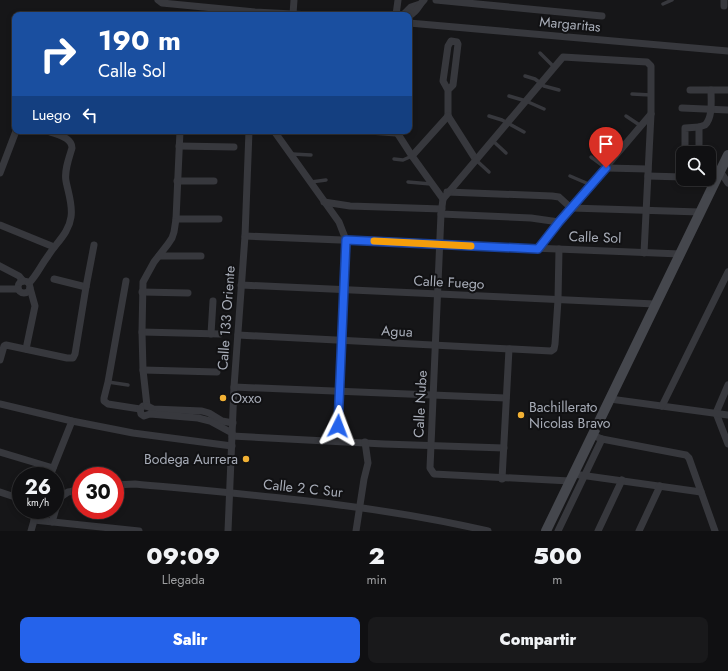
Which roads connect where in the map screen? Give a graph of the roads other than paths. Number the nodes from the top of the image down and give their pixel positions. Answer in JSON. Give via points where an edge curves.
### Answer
{"nodes":[{"id":1,"x":158,"y":0,"type":"edge"},
{"id":2,"x":294,"y":0,"type":"edge"},
{"id":3,"x":398,"y":0,"type":"edge"},
{"id":4,"x":436,"y":0,"type":"edge"},
{"id":5,"x":672,"y":0,"type":"edge"},
{"id":6,"x":422,"y":2,"type":"edge"},
{"id":7,"x":208,"y":3,"type":"edge"},
{"id":8,"x":515,"y":4,"type":"edge"},
{"id":9,"x":662,"y":4,"type":"dead end"},
{"id":10,"x":250,"y":12,"type":"edge"},
{"id":11,"x":293,"y":12,"type":"edge"},
{"id":12,"x":396,"y":12,"type":"edge"},
{"id":13,"x":406,"y":12,"type":"edge"},
{"id":14,"x":412,"y":14,"type":"edge"},
{"id":15,"x":602,"y":16,"type":"dead end"},
{"id":16,"x":412,"y":23,"type":"edge"},
{"id":17,"x":728,"y":51,"type":"edge"},
{"id":18,"x":540,"y":53,"type":"dead end"},
{"id":19,"x":554,"y":68,"type":"junction"},
{"id":20,"x":525,"y":76,"type":"dead end"},
{"id":21,"x":541,"y":83,"type":"junction"},
{"id":22,"x":448,"y":90,"type":"junction"},
{"id":23,"x":559,"y":90,"type":"dead end"},
{"id":24,"x":690,"y":90,"type":"dead end"},
{"id":25,"x":711,"y":90,"type":"junction"},
{"id":26,"x":728,"y":90,"type":"edge"},
{"id":27,"x":632,"y":94,"type":"dead end"},
{"id":28,"x":651,"y":95,"type":"junction"},
{"id":29,"x":510,"y":96,"type":"dead end"},
{"id":30,"x":526,"y":101,"type":"junction"},
{"id":31,"x":682,"y":108,"type":"dead end"},
{"id":32,"x":544,"y":110,"type":"dead end"},
{"id":33,"x":711,"y":110,"type":"junction"},
{"id":34,"x":728,"y":110,"type":"edge"},
{"id":35,"x":651,"y":114,"type":"junction"},
{"id":36,"x":448,"y":116,"type":"junction"},
{"id":37,"x":489,"y":116,"type":"dead end"},
{"id":38,"x":626,"y":116,"type":"dead end"},
{"id":39,"x":507,"y":123,"type":"junction"},
{"id":40,"x":641,"y":126,"type":"junction"},
{"id":41,"x":699,"y":126,"type":"junction"},
{"id":42,"x":524,"y":132,"type":"dead end"},
{"id":43,"x":15,"y":134,"type":"edge"},
{"id":44,"x":55,"y":134,"type":"edge"},
{"id":45,"x":180,"y":134,"type":"edge"},
{"id":46,"x":249,"y":134,"type":"edge"},
{"id":47,"x":276,"y":134,"type":"edge"},
{"id":48,"x":398,"y":134,"type":"edge"},
{"id":49,"x":611,"y":134,"type":"dead end"},
{"id":50,"x":492,"y":140,"type":"junction"},
{"id":51,"x":624,"y":145,"type":"junction"},
{"id":52,"x":179,"y":146,"type":"junction"},
{"id":53,"x":685,"y":146,"type":"edge"},
{"id":54,"x":699,"y":146,"type":"edge"},
{"id":55,"x":234,"y":147,"type":"dead end"},
{"id":56,"x":506,"y":153,"type":"dead end"},
{"id":57,"x":290,"y":154,"type":"junction"},
{"id":58,"x":728,"y":155,"type":"edge"},
{"id":59,"x":311,"y":156,"type":"dead end"},
{"id":60,"x":412,"y":156,"type":"junction"},
{"id":61,"x":591,"y":158,"type":"dead end"},
{"id":62,"x":394,"y":159,"type":"dead end"},
{"id":63,"x":476,"y":160,"type":"junction"},
{"id":64,"x":606,"y":168,"type":"junction"},
{"id":65,"x":489,"y":172,"type":"dead end"},
{"id":66,"x":648,"y":172,"type":"junction"},
{"id":67,"x":0,"y":173,"type":"edge"},
{"id":68,"x":716,"y":173,"type":"edge"},
{"id":69,"x":570,"y":176,"type":"dead end"},
{"id":70,"x":676,"y":176,"type":"edge"},
{"id":71,"x":716,"y":176,"type":"edge"},
{"id":72,"x":326,"y":180,"type":"dead end"},
{"id":73,"x":177,"y":181,"type":"junction"},
{"id":74,"x":214,"y":181,"type":"dead end"},
{"id":75,"x":310,"y":182,"type":"junction"},
{"id":76,"x":408,"y":182,"type":"dead end"},
{"id":77,"x":728,"y":183,"type":"edge"},
{"id":78,"x":432,"y":184,"type":"junction"},
{"id":79,"x":591,"y":185,"type":"junction"},
{"id":80,"x":711,"y":186,"type":"edge"},
{"id":81,"x":445,"y":196,"type":"junction"},
{"id":82,"x":324,"y":202,"type":"junction"},
{"id":83,"x":571,"y":208,"type":"junction"},
{"id":84,"x":646,"y":211,"type":"junction"},
{"id":85,"x":442,"y":212,"type":"junction"},
{"id":86,"x":700,"y":212,"type":"junction"},
{"id":87,"x":176,"y":219,"type":"junction"},
{"id":88,"x":219,"y":219,"type":"dead end"},
{"id":89,"x":559,"y":222,"type":"junction"},
{"id":90,"x":0,"y":225,"type":"edge"},
{"id":91,"x":245,"y":236,"type":"junction"},
{"id":92,"x":346,"y":240,"type":"junction"},
{"id":93,"x":440,"y":244,"type":"junction"},
{"id":94,"x":94,"y":245,"type":"dead end"},
{"id":95,"x":54,"y":247,"type":"junction"},
{"id":96,"x":538,"y":249,"type":"junction"},
{"id":97,"x":558,"y":249,"type":"junction"},
{"id":98,"x":644,"y":252,"type":"junction"},
{"id":99,"x":680,"y":254,"type":"junction"},
{"id":100,"x":159,"y":256,"type":"junction"},
{"id":101,"x":201,"y":256,"type":"dead end"},
{"id":102,"x":0,"y":266,"type":"edge"},
{"id":103,"x":728,"y":272,"type":"edge"},
{"id":104,"x":54,"y":279,"type":"dead end"},
{"id":105,"x":126,"y":281,"type":"dead end"},
{"id":106,"x":241,"y":285,"type":"junction"},
{"id":107,"x":27,"y":286,"type":"junction"},
{"id":108,"x":86,"y":287,"type":"junction"},
{"id":109,"x":0,"y":289,"type":"edge"},
{"id":110,"x":344,"y":290,"type":"junction"},
{"id":111,"x":142,"y":292,"type":"junction"},
{"id":112,"x":188,"y":293,"type":"dead end"},
{"id":113,"x":438,"y":294,"type":"junction"},
{"id":114,"x":558,"y":300,"type":"junction"},
{"id":115,"x":213,"y":301,"type":"dead end"},
{"id":116,"x":655,"y":304,"type":"junction"},
{"id":117,"x":142,"y":332,"type":"junction"},
{"id":118,"x":211,"y":334,"type":"junction"},
{"id":119,"x":220,"y":334,"type":"dead end"},
{"id":120,"x":238,"y":335,"type":"junction"},
{"id":121,"x":341,"y":341,"type":"junction"},
{"id":122,"x":435,"y":345,"type":"junction"},
{"id":123,"x":24,"y":348,"type":"junction"},
{"id":124,"x":509,"y":349,"type":"junction"},
{"id":125,"x":0,"y":360,"type":"edge"},
{"id":126,"x":143,"y":370,"type":"junction"},
{"id":127,"x":217,"y":372,"type":"dead end"},
{"id":128,"x":108,"y":382,"type":"junction"},
{"id":129,"x":128,"y":385,"type":"dead end"},
{"id":130,"x":728,"y":385,"type":"edge"},
{"id":131,"x":234,"y":387,"type":"junction"},
{"id":132,"x":339,"y":391,"type":"junction"},
{"id":133,"x":433,"y":395,"type":"junction"},
{"id":134,"x":506,"y":398,"type":"junction"},
{"id":135,"x":610,"y":398,"type":"junction"},
{"id":136,"x":0,"y":404,"type":"edge"},
{"id":137,"x":147,"y":406,"type":"junction"},
{"id":138,"x":662,"y":406,"type":"junction"},
{"id":139,"x":140,"y":411,"type":"junction"},
{"id":140,"x":716,"y":413,"type":"junction"},
{"id":141,"x":728,"y":415,"type":"edge"},
{"id":142,"x":208,"y":417,"type":"junction"},
{"id":143,"x":72,"y":421,"type":"junction"},
{"id":144,"x":233,"y":423,"type":"junction"},
{"id":145,"x":232,"y":435,"type":"junction"},
{"id":146,"x":592,"y":435,"type":"junction"},
{"id":147,"x":602,"y":439,"type":"junction"},
{"id":148,"x":337,"y":441,"type":"junction"},
{"id":149,"x":365,"y":442,"type":"junction"},
{"id":150,"x":728,"y":444,"type":"edge"},
{"id":151,"x":232,"y":446,"type":"junction"},
{"id":152,"x":431,"y":446,"type":"junction"},
{"id":153,"x":504,"y":448,"type":"junction"},
{"id":154,"x":0,"y":452,"type":"edge"},
{"id":155,"x":50,"y":467,"type":"edge"},
{"id":156,"x":53,"y":467,"type":"edge"},
{"id":157,"x":585,"y":475,"type":"junction"},
{"id":158,"x":572,"y":477,"type":"junction"},
{"id":159,"x":502,"y":478,"type":"junction"},
{"id":160,"x":622,"y":480,"type":"junction"},
{"id":161,"x":124,"y":485,"type":"edge"},
{"id":162,"x":660,"y":486,"type":"junction"},
{"id":163,"x":72,"y":491,"type":"edge"},
{"id":164,"x":0,"y":492,"type":"edge"},
{"id":165,"x":701,"y":492,"type":"junction"},
{"id":166,"x":230,"y":493,"type":"junction"},
{"id":167,"x":12,"y":496,"type":"edge"},
{"id":168,"x":360,"y":507,"type":"junction"},
{"id":169,"x":34,"y":520,"type":"joint"},
{"id":170,"x":52,"y":522,"type":"junction"},
{"id":171,"x":31,"y":531,"type":"edge"},
{"id":172,"x":139,"y":531,"type":"edge"},
{"id":173,"x":228,"y":531,"type":"edge"},
{"id":174,"x":356,"y":531,"type":"edge"},
{"id":175,"x":488,"y":531,"type":"edge"},
{"id":176,"x":546,"y":531,"type":"edge"},
{"id":177,"x":558,"y":531,"type":"edge"},
{"id":178,"x":598,"y":531,"type":"edge"},
{"id":179,"x":639,"y":531,"type":"edge"},
{"id":180,"x":715,"y":531,"type":"edge"}],
"edges":[{"from":1,"to":7,"type":"street","via":[[162,3]]},
{"from":2,"to":11,"type":"street"},
{"from":3,"to":12,"type":"street"},
{"from":4,"to":8,"type":"street"},
{"from":5,"to":9,"type":"lane"},
{"from":6,"to":13,"type":"street"},
{"from":6,"to":14,"type":"street","via":[[418,10]]},
{"from":7,"to":10,"type":"street"},
{"from":8,"to":15,"type":"street"},
{"from":16,"to":17,"type":"street","name":"Margaritas"},
{"from":18,"to":19,"type":"lane"},
{"from":19,"to":21,"type":"street"},
{"from":19,"to":28,"type":"street","via":[[563,58],[649,64]]},
{"from":20,"to":21,"type":"lane"},
{"from":21,"to":23,"type":"lane"},
{"from":21,"to":30,"type":"street"},
{"from":22,"to":22,"type":"street","via":[[444,81],[448,46],[451,41],[458,44],[453,85]]},
{"from":22,"to":36,"type":"street"},
{"from":24,"to":25,"type":"street"},
{"from":25,"to":26,"type":"street"},
{"from":25,"to":33,"type":"street"},
{"from":27,"to":28,"type":"lane"},
{"from":28,"to":35,"type":"street"},
{"from":29,"to":30,"type":"lane"},
{"from":30,"to":32,"type":"lane"},
{"from":30,"to":39,"type":"street"},
{"from":31,"to":33,"type":"street"},
{"from":33,"to":34,"type":"street"},
{"from":33,"to":41,"type":"street","via":[[708,123]]},
{"from":35,"to":40,"type":"street"},
{"from":35,"to":66,"type":"street"},
{"from":36,"to":60,"type":"street"},
{"from":36,"to":63,"type":"street"},
{"from":37,"to":39,"type":"lane"},
{"from":38,"to":40,"type":"lane"},
{"from":39,"to":42,"type":"lane"},
{"from":39,"to":50,"type":"street"},
{"from":40,"to":51,"type":"street"},
{"from":41,"to":53,"type":"street","via":[[685,128]]},
{"from":41,"to":54,"type":"street"},
{"from":43,"to":67,"type":"street"},
{"from":44,"to":95,"type":"street","via":[[72,143],[65,180],[72,216],[69,227]]},
{"from":45,"to":52,"type":"street"},
{"from":46,"to":91,"type":"street","name":"Calle 133 Oriente"},
{"from":47,"to":57,"type":"street"},
{"from":48,"to":60,"type":"street"},
{"from":49,"to":51,"type":"lane"},
{"from":50,"to":56,"type":"lane"},
{"from":50,"to":63,"type":"street"},
{"from":51,"to":64,"type":"street"},
{"from":52,"to":55,"type":"street"},
{"from":52,"to":73,"type":"street"},
{"from":57,"to":59,"type":"lane"},
{"from":57,"to":75,"type":"street"},
{"from":58,"to":68,"type":"main road"},
{"from":60,"to":62,"type":"lane","via":[[403,160]]},
{"from":60,"to":78,"type":"street"},
{"from":61,"to":64,"type":"lane"},
{"from":63,"to":65,"type":"lane"},
{"from":63,"to":81,"type":"street"},
{"from":64,"to":66,"type":"street"},
{"from":64,"to":79,"type":"street"},
{"from":66,"to":70,"type":"street"},
{"from":66,"to":84,"type":"street"},
{"from":69,"to":79,"type":"lane"},
{"from":71,"to":77,"type":"street"},
{"from":72,"to":75,"type":"lane"},
{"from":73,"to":74,"type":"street"},
{"from":73,"to":87,"type":"street"},
{"from":75,"to":82,"type":"street"},
{"from":76,"to":78,"type":"lane"},
{"from":78,"to":81,"type":"street"},
{"from":79,"to":83,"type":"street"},
{"from":80,"to":86,"type":"main road"},
{"from":81,"to":83,"type":"street","via":[[552,196],[559,197]]},
{"from":81,"to":85,"type":"street","name":"Calle Nube"},
{"from":82,"to":85,"type":"street"},
{"from":82,"to":92,"type":"street","via":[[339,222]]},
{"from":83,"to":84,"type":"street"},
{"from":83,"to":89,"type":"street"},
{"from":84,"to":86,"type":"street"},
{"from":84,"to":98,"type":"street"},
{"from":85,"to":89,"type":"street"},
{"from":85,"to":93,"type":"street","name":"Calle Nube"},
{"from":86,"to":99,"type":"main road"},
{"from":87,"to":88,"type":"street"},
{"from":87,"to":100,"type":"street","via":[[172,238]]},
{"from":89,"to":96,"type":"street"},
{"from":90,"to":95,"type":"street"},
{"from":91,"to":92,"type":"street","name":"Calle Sol"},
{"from":91,"to":106,"type":"street","name":"Calle 133 Oriente"},
{"from":92,"to":93,"type":"street","name":"Calle Sol"},
{"from":92,"to":110,"type":"street"},
{"from":93,"to":96,"type":"street","name":"Calle Sol"},
{"from":93,"to":113,"type":"street","name":"Calle Nube"},
{"from":94,"to":108,"type":"street"},
{"from":95,"to":107,"type":"street"},
{"from":96,"to":97,"type":"street","name":"Calle Sol"},
{"from":97,"to":98,"type":"street","name":"Calle Sol"},
{"from":97,"to":114,"type":"street"},
{"from":98,"to":99,"type":"street","name":"Calle Sol"},
{"from":99,"to":116,"type":"main road"},
{"from":100,"to":101,"type":"street"},
{"from":100,"to":111,"type":"street","via":[[145,275]]},
{"from":102,"to":107,"type":"street","via":[[19,276]]},
{"from":103,"to":138,"type":"street"},
{"from":104,"to":108,"type":"street"},
{"from":105,"to":128,"type":"street"},
{"from":106,"to":110,"type":"street","name":"Calle Fuego"},
{"from":106,"to":120,"type":"street","name":"Calle 133 Oriente"},
{"from":107,"to":109,"type":"street","via":[[19,284],[18,289]]},
{"from":107,"to":123,"type":"street","via":[[35,306]]},
{"from":108,"to":123,"type":"street","via":[[75,354],[72,358]]},
{"from":110,"to":113,"type":"street","name":"Calle Fuego"},
{"from":110,"to":121,"type":"street"},
{"from":111,"to":112,"type":"street"},
{"from":111,"to":117,"type":"street"},
{"from":113,"to":114,"type":"street","name":"Calle Fuego"},
{"from":113,"to":122,"type":"street","name":"Calle Nube"},
{"from":114,"to":116,"type":"street","name":"Calle Fuego"},
{"from":114,"to":124,"type":"street","name":"Agua","via":[[554,349]]},
{"from":115,"to":118,"type":"street"},
{"from":116,"to":135,"type":"main road"},
{"from":117,"to":118,"type":"street"},
{"from":117,"to":126,"type":"street"},
{"from":118,"to":119,"type":"street"},
{"from":120,"to":121,"type":"street","name":"Agua"},
{"from":120,"to":131,"type":"street","name":"Calle 133 Oriente"},
{"from":121,"to":122,"type":"street","name":"Agua"},
{"from":121,"to":132,"type":"street"},
{"from":122,"to":124,"type":"street","name":"Agua"},
{"from":122,"to":133,"type":"street","name":"Calle Nube"},
{"from":123,"to":125,"type":"street","via":[[4,346]]},
{"from":124,"to":134,"type":"street"},
{"from":126,"to":127,"type":"street"},
{"from":126,"to":137,"type":"street"},
{"from":128,"to":129,"type":"lane"},
{"from":128,"to":139,"type":"street","via":[[104,402]]},
{"from":130,"to":140,"type":"street"},
{"from":131,"to":132,"type":"street"},
{"from":131,"to":144,"type":"street","name":"Calle 133 Oriente"},
{"from":132,"to":133,"type":"street"},
{"from":132,"to":148,"type":"street"},
{"from":133,"to":134,"type":"street"},
{"from":133,"to":152,"type":"street","name":"Calle Nube"},
{"from":134,"to":153,"type":"street"},
{"from":135,"to":138,"type":"street"},
{"from":135,"to":146,"type":"main road"},
{"from":136,"to":143,"type":"street"},
{"from":137,"to":139,"type":"street","via":[[143,406]]},
{"from":137,"to":142,"type":"street","via":[[153,409],[202,411]]},
{"from":138,"to":140,"type":"street"},
{"from":139,"to":142,"type":"street","via":[[144,416],[150,414]]},
{"from":140,"to":141,"type":"street"},
{"from":140,"to":150,"type":"street"},
{"from":142,"to":144,"type":"street"},
{"from":142,"to":145,"type":"street"},
{"from":143,"to":151,"type":"street","via":[[164,438]]},
{"from":143,"to":156,"type":"street"},
{"from":144,"to":145,"type":"street","name":"Calle 133 Oriente"},
{"from":145,"to":148,"type":"street"},
{"from":145,"to":151,"type":"street","name":"Calle 133 Oriente"},
{"from":146,"to":147,"type":"street"},
{"from":146,"to":158,"type":"main road"},
{"from":147,"to":157,"type":"street"},
{"from":147,"to":165,"type":"street","via":[[686,455]]},
{"from":148,"to":149,"type":"street"},
{"from":149,"to":152,"type":"street"},
{"from":149,"to":168,"type":"street","via":[[368,463]]},
{"from":151,"to":166,"type":"street","name":"Calle 133 Oriente"},
{"from":152,"to":153,"type":"street"},
{"from":152,"to":159,"type":"street","name":"Calle Nube","via":[[430,468],[434,474]]},
{"from":153,"to":159,"type":"street"},
{"from":154,"to":155,"type":"street"},
{"from":157,"to":158,"type":"street","name":"Calle Nube"},
{"from":157,"to":160,"type":"street","name":"Calle Nube"},
{"from":157,"to":177,"type":"street"},
{"from":158,"to":159,"type":"street","name":"Calle Nube"},
{"from":158,"to":176,"type":"main road"},
{"from":160,"to":162,"type":"street","name":"Calle Nube"},
{"from":160,"to":178,"type":"street"},
{"from":161,"to":166,"type":"street","name":"Calle 2 C Sur"},
{"from":162,"to":165,"type":"street","name":"Calle Nube"},
{"from":162,"to":179,"type":"street"},
{"from":163,"to":170,"type":"street","via":[[60,498]]},
{"from":164,"to":167,"type":"street"},
{"from":165,"to":180,"type":"street"},
{"from":166,"to":168,"type":"street","name":"Calle 2 C Sur"},
{"from":166,"to":173,"type":"street","name":"Calle 133 Oriente"},
{"from":168,"to":174,"type":"street"},
{"from":168,"to":175,"type":"street","name":"Calle 2 C Sur"},
{"from":169,"to":170,"type":"street"},
{"from":169,"to":171,"type":"street"},
{"from":170,"to":172,"type":"street"}]}
